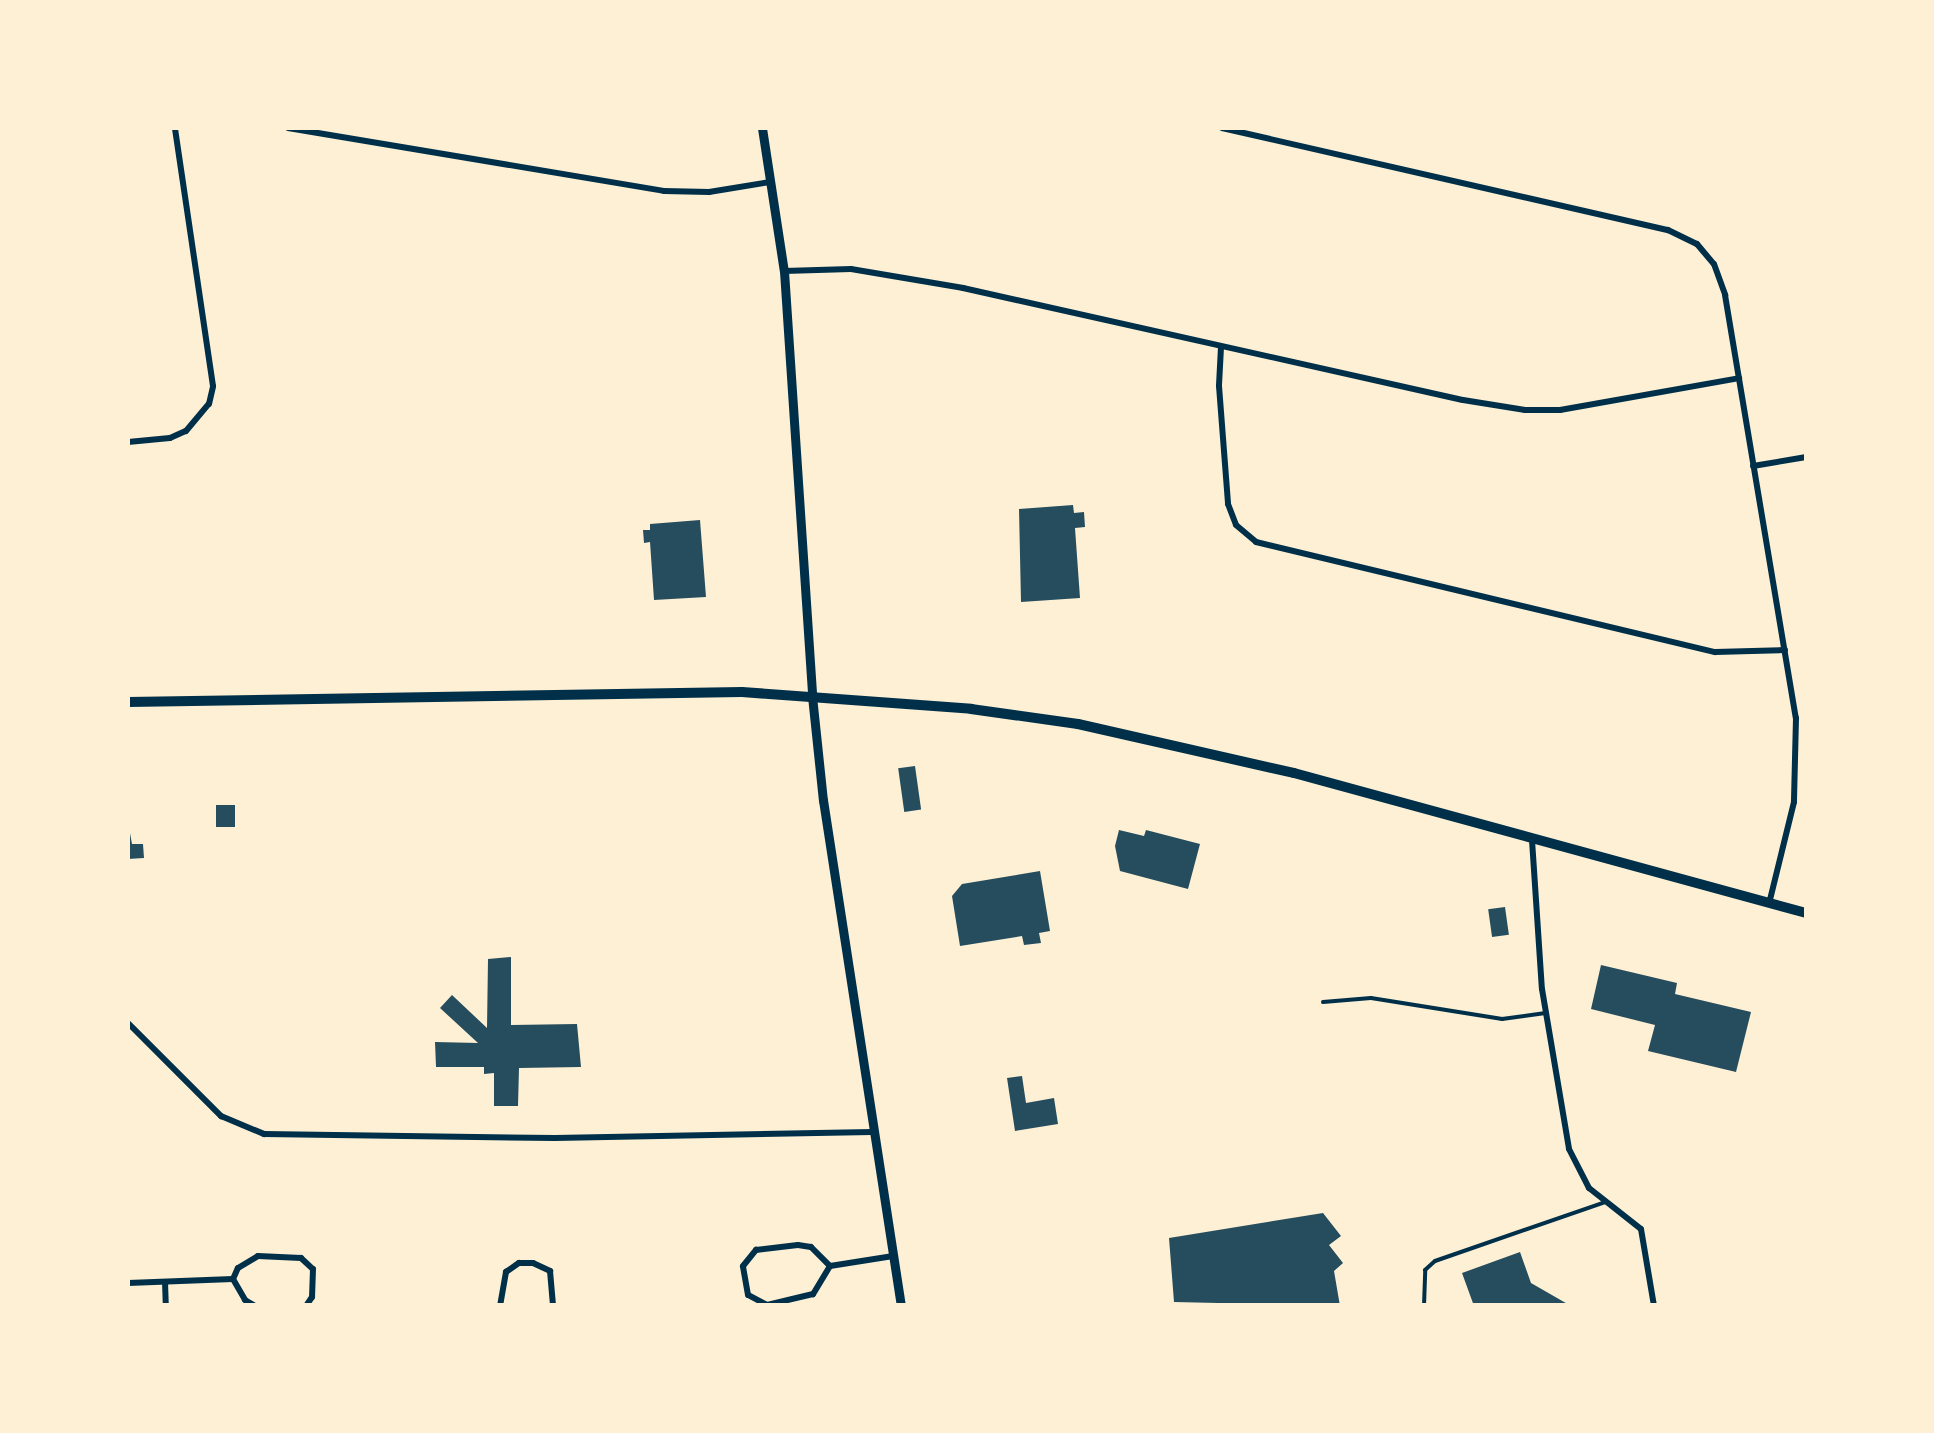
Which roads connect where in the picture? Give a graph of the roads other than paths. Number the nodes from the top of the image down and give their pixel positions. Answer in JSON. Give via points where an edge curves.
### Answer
{"nodes":[{"id":1,"x":175,"y":128,"type":"edge"},
{"id":2,"x":288,"y":128,"type":"edge"},
{"id":3,"x":762,"y":128,"type":"edge"},
{"id":4,"x":1222,"y":128,"type":"edge"},
{"id":5,"x":771,"y":182,"type":"junction"},
{"id":6,"x":784,"y":271,"type":"junction"},
{"id":7,"x":1221,"y":347,"type":"junction"},
{"id":8,"x":1739,"y":378,"type":"junction"},
{"id":9,"x":128,"y":442,"type":"edge"},
{"id":10,"x":1806,"y":457,"type":"edge"},
{"id":11,"x":1753,"y":466,"type":"junction"},
{"id":12,"x":1785,"y":650,"type":"junction"},
{"id":13,"x":812,"y":696,"type":"junction"},
{"id":14,"x":128,"y":702,"type":"edge"},
{"id":15,"x":1532,"y":840,"type":"junction"},
{"id":16,"x":1769,"y":904,"type":"junction"},
{"id":17,"x":1806,"y":913,"type":"edge"},
{"id":18,"x":1323,"y":1002,"type":"dead end"},
{"id":19,"x":1546,"y":1013,"type":"junction"},
{"id":20,"x":128,"y":1023,"type":"edge"},
{"id":21,"x":872,"y":1132,"type":"junction"},
{"id":22,"x":1605,"y":1202,"type":"junction"},
{"id":23,"x":893,"y":1256,"type":"junction"},
{"id":24,"x":830,"y":1266,"type":"junction"},
{"id":25,"x":233,"y":1279,"type":"junction"},
{"id":26,"x":164,"y":1282,"type":"junction"},
{"id":27,"x":128,"y":1283,"type":"edge"},
{"id":28,"x":166,"y":1306,"type":"edge"},
{"id":29,"x":255,"y":1306,"type":"edge"},
{"id":30,"x":306,"y":1306,"type":"edge"},
{"id":31,"x":500,"y":1306,"type":"edge"},
{"id":32,"x":552,"y":1306,"type":"edge"},
{"id":33,"x":902,"y":1306,"type":"edge"},
{"id":34,"x":1424,"y":1306,"type":"edge"},
{"id":35,"x":1654,"y":1306,"type":"edge"}],
"edges":[{"from":1,"to":9,"type":"street","via":[[213,386],[209,404],[186,431]]},
{"from":2,"to":5,"type":"street","via":[[664,191]]},
{"from":3,"to":5,"type":"main road"},
{"from":4,"to":8,"type":"street","via":[[1689,238],[1722,283]]},
{"from":5,"to":6,"type":"main road"},
{"from":6,"to":7,"type":"street","via":[[877,272]]},
{"from":6,"to":13,"type":"main road"},
{"from":7,"to":8,"type":"street","via":[[1525,410],[1560,410]]},
{"from":7,"to":12,"type":"street","via":[[1228,504],[1236,525],[1256,542],[1716,652]]},
{"from":8,"to":11,"type":"street"},
{"from":10,"to":11,"type":"street"},
{"from":11,"to":12,"type":"street"},
{"from":12,"to":16,"type":"street","via":[[1797,775]]},
{"from":13,"to":14,"type":"main road"},
{"from":13,"to":15,"type":"main road","via":[[972,708],[1113,732],[1394,799]]},
{"from":13,"to":21,"type":"main road"},
{"from":15,"to":16,"type":"main road"},
{"from":15,"to":19,"type":"street"},
{"from":16,"to":17,"type":"main road"},
{"from":18,"to":19,"type":"lane","via":[[1370,998],[1502,1019]]},
{"from":19,"to":22,"type":"street","via":[[1569,1149],[1588,1188]]},
{"from":20,"to":21,"type":"street","via":[[222,1116],[264,1134]]},
{"from":21,"to":23,"type":"main road"},
{"from":22,"to":34,"type":"lane","via":[[1434,1261],[1425,1270]]},
{"from":22,"to":35,"type":"street","via":[[1640,1230]]},
{"from":23,"to":24,"type":"street"},
{"from":23,"to":33,"type":"main road"},
{"from":24,"to":24,"type":"street","via":[[811,1246],[798,1244],[756,1250],[743,1266],[748,1295],[767,1306],[813,1294]]},
{"from":25,"to":26,"type":"street"},
{"from":25,"to":29,"type":"street"},
{"from":25,"to":30,"type":"street","via":[[258,1256],[301,1258],[312,1270]]},
{"from":26,"to":27,"type":"street"},
{"from":26,"to":28,"type":"street"},
{"from":31,"to":32,"type":"street","via":[[506,1272],[533,1263],[550,1270]]}]}
